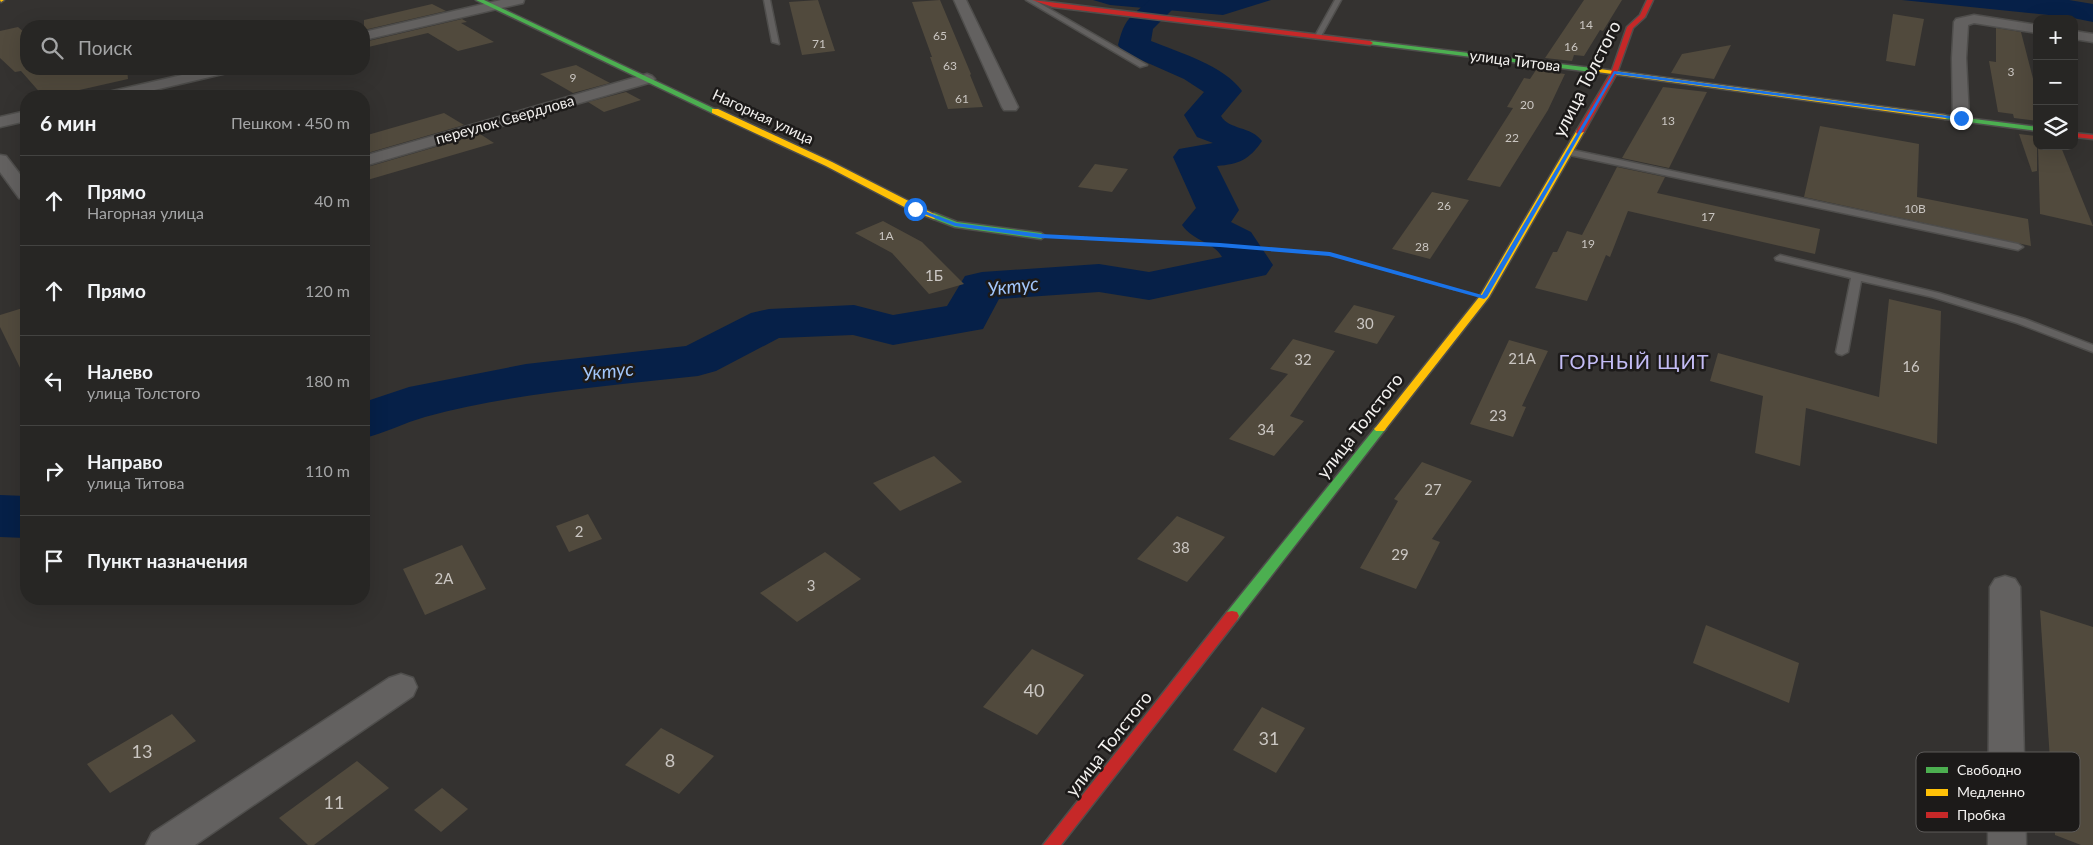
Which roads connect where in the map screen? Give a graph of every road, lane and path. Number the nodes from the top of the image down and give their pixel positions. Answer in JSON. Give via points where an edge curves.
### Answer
{"nodes":[{"id":1,"x":479,"y":0,"type":"edge"},
{"id":2,"x":518,"y":0,"type":"edge"},
{"id":3,"x":767,"y":0,"type":"edge"},
{"id":4,"x":960,"y":0,"type":"edge"},
{"id":5,"x":1029,"y":0,"type":"edge"},
{"id":6,"x":1035,"y":0,"type":"edge"},
{"id":7,"x":1338,"y":0,"type":"edge"},
{"id":8,"x":1650,"y":0,"type":"edge"},
{"id":9,"x":492,"y":6,"type":"junction"},
{"id":10,"x":2033,"y":28,"type":"edge"},
{"id":11,"x":370,"y":35,"type":"edge"},
{"id":12,"x":1318,"y":36,"type":"junction"},
{"id":13,"x":2078,"y":36,"type":"edge"},
{"id":14,"x":2093,"y":38,"type":"edge"},
{"id":15,"x":776,"y":42,"type":"dead end"},
{"id":16,"x":1143,"y":65,"type":"dead end"},
{"id":17,"x":1614,"y":73,"type":"junction"},
{"id":18,"x":200,"y":75,"type":"edge"},
{"id":19,"x":647,"y":79,"type":"junction"},
{"id":20,"x":136,"y":90,"type":"edge"},
{"id":21,"x":1010,"y":107,"type":"dead end"},
{"id":22,"x":20,"y":117,"type":"edge"},
{"id":23,"x":1961,"y":118,"type":"junction"},
{"id":24,"x":0,"y":122,"type":"edge"},
{"id":25,"x":2033,"y":128,"type":"edge"},
{"id":26,"x":2078,"y":135,"type":"edge"},
{"id":27,"x":2093,"y":137,"type":"edge"},
{"id":28,"x":1568,"y":152,"type":"junction"},
{"id":29,"x":370,"y":159,"type":"edge"},
{"id":30,"x":0,"y":160,"type":"edge"},
{"id":31,"x":20,"y":186,"type":"edge"},
{"id":32,"x":1041,"y":236,"type":"joint"},
{"id":33,"x":2018,"y":248,"type":"dead end"},
{"id":34,"x":1780,"y":258,"type":"dead end"},
{"id":35,"x":1857,"y":276,"type":"junction"},
{"id":36,"x":1484,"y":297,"type":"junction"},
{"id":37,"x":2093,"y":350,"type":"edge"},
{"id":38,"x":1842,"y":352,"type":"dead end"},
{"id":39,"x":2005,"y":587,"type":"dead end"},
{"id":40,"x":401,"y":687,"type":"dead end"},
{"id":41,"x":2006,"y":752,"type":"edge"},
{"id":42,"x":2007,"y":832,"type":"edge"},
{"id":43,"x":165,"y":845,"type":"edge"},
{"id":44,"x":1051,"y":845,"type":"edge"},
{"id":45,"x":2007,"y":845,"type":"edge"}],
"edges":[{"from":1,"to":9,"type":"street","name":"Нагорная улица"},
{"from":2,"to":9,"type":"street"},
{"from":3,"to":15,"type":"lane"},
{"from":4,"to":21,"type":"street"},
{"from":5,"to":16,"type":"lane"},
{"from":6,"to":12,"type":"street","name":"улица Титова","via":[[1053,5]]},
{"from":7,"to":12,"type":"lane"},
{"from":8,"to":17,"type":"street","name":"улица Толстого","via":[[1643,16],[1630,27]]},
{"from":9,"to":11,"type":"street"},
{"from":9,"to":19,"type":"street","name":"Нагорная улица"},
{"from":10,"to":23,"type":"street","via":[[1974,19],[1961,22]]},
{"from":12,"to":17,"type":"street","name":"улица Титова"},
{"from":13,"to":14,"type":"street"},
{"from":17,"to":23,"type":"street","name":"улица Титова"},
{"from":17,"to":28,"type":"street","name":"улица Толстого"},
{"from":18,"to":20,"type":"street"},
{"from":19,"to":29,"type":"street","name":"переулок Свердлова"},
{"from":19,"to":32,"type":"street","name":"Нагорная улица","via":[[829,164],[915,209],[955,224]]},
{"from":22,"to":24,"type":"street"},
{"from":23,"to":25,"type":"street","name":"улица Титова"},
{"from":26,"to":27,"type":"street"},
{"from":28,"to":33,"type":"lane"},
{"from":28,"to":36,"type":"street","name":"улица Толстого"},
{"from":30,"to":31,"type":"street"},
{"from":32,"to":36,"type":"path","via":[[1330,254]]},
{"from":34,"to":35,"type":"lane"},
{"from":35,"to":37,"type":"lane","via":[[2021,321]]},
{"from":35,"to":38,"type":"lane"},
{"from":36,"to":44,"type":"street","name":"улица Толстого"},
{"from":39,"to":41,"type":"street"},
{"from":40,"to":43,"type":"street"},
{"from":42,"to":45,"type":"street"}]}
